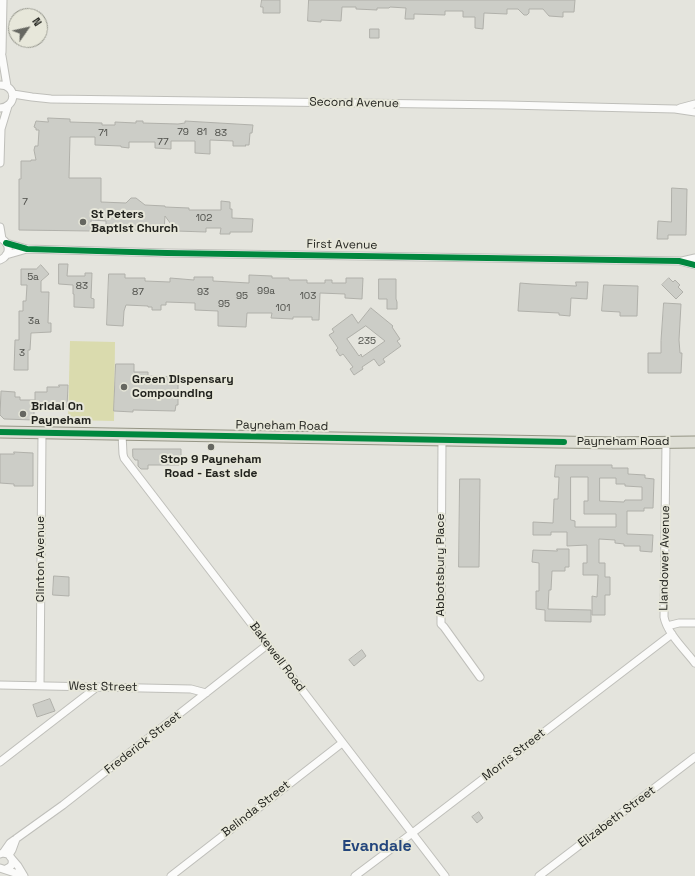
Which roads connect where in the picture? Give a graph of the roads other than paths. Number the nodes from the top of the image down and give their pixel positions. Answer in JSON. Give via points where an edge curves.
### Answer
{"nodes":[{"id":1,"x":4,"y":0,"type":"edge"},
{"id":2,"x":2,"y":52,"type":"junction"},
{"id":3,"x":0,"y":62,"type":"edge"},
{"id":4,"x":4,"y":86,"type":"edge"},
{"id":5,"x":13,"y":94,"type":"junction"},
{"id":6,"x":32,"y":97,"type":"junction"},
{"id":7,"x":10,"y":104,"type":"junction"},
{"id":8,"x":695,"y":104,"type":"edge"},
{"id":9,"x":0,"y":108,"type":"edge"},
{"id":10,"x":676,"y":109,"type":"junction"},
{"id":11,"x":695,"y":112,"type":"edge"},
{"id":12,"x":0,"y":127,"type":"edge"},
{"id":13,"x":0,"y":164,"type":"edge"},
{"id":14,"x":0,"y":227,"type":"edge"},
{"id":15,"x":3,"y":240,"type":"edge"},
{"id":16,"x":27,"y":249,"type":"junction"},
{"id":17,"x":695,"y":258,"type":"edge"},
{"id":18,"x":2,"y":260,"type":"edge"},
{"id":19,"x":679,"y":261,"type":"junction"},
{"id":20,"x":695,"y":265,"type":"edge"},
{"id":21,"x":0,"y":432,"type":"edge"},
{"id":22,"x":42,"y":433,"type":"junction"},
{"id":23,"x":122,"y":434,"type":"junction"},
{"id":24,"x":442,"y":440,"type":"junction"},
{"id":25,"x":695,"y":442,"type":"edge"},
{"id":26,"x":666,"y":443,"type":"junction"},
{"id":27,"x":695,"y":623,"type":"edge"},
{"id":28,"x":667,"y":626,"type":"junction"},
{"id":29,"x":672,"y":634,"type":"junction"},
{"id":30,"x":267,"y":645,"type":"junction"},
{"id":31,"x":695,"y":663,"type":"edge"},
{"id":32,"x":480,"y":677,"type":"dead end"},
{"id":33,"x":0,"y":685,"type":"edge"},
{"id":34,"x":40,"y":686,"type":"junction"},
{"id":35,"x":97,"y":687,"type":"junction"},
{"id":36,"x":206,"y":693,"type":"junction"},
{"id":37,"x":342,"y":743,"type":"junction"},
{"id":38,"x":695,"y":758,"type":"edge"},
{"id":39,"x":0,"y":762,"type":"edge"},
{"id":40,"x":412,"y":833,"type":"junction"},
{"id":41,"x":6,"y":856,"type":"edge"},
{"id":42,"x":2,"y":870,"type":"edge"},
{"id":43,"x":20,"y":876,"type":"edge"},
{"id":44,"x":24,"y":876,"type":"edge"},
{"id":45,"x":171,"y":876,"type":"edge"},
{"id":46,"x":355,"y":876,"type":"edge"},
{"id":47,"x":445,"y":876,"type":"edge"},
{"id":48,"x":539,"y":876,"type":"edge"}],
"edges":[{"from":1,"to":2,"type":"street"},
{"from":2,"to":3,"type":"street"},
{"from":2,"to":4,"type":"street"},
{"from":4,"to":5,"type":"street","via":[[10,88]]},
{"from":5,"to":6,"type":"street","name":"Second Avenue"},
{"from":5,"to":7,"type":"street"},
{"from":6,"to":7,"type":"street","name":"Second Avenue"},
{"from":6,"to":10,"type":"street","name":"Second Avenue"},
{"from":7,"to":9,"type":"street","name":"Second Avenue"},
{"from":7,"to":12,"type":"street"},
{"from":8,"to":10,"type":"street","name":"Second Avenue"},
{"from":10,"to":11,"type":"street","name":"Second Avenue"},
{"from":12,"to":13,"type":"street"},
{"from":14,"to":15,"type":"street"},
{"from":15,"to":16,"type":"street","name":"First Avenue"},
{"from":15,"to":18,"type":"street","via":[[8,251]]},
{"from":16,"to":18,"type":"street","name":"First Avenue"},
{"from":16,"to":19,"type":"street","name":"First Avenue"},
{"from":17,"to":19,"type":"street","name":"First Avenue"},
{"from":19,"to":20,"type":"street","name":"First Avenue"},
{"from":21,"to":22,"type":"main road","name":"Payneham Road"},
{"from":22,"to":23,"type":"main road","name":"Payneham Road"},
{"from":22,"to":34,"type":"street","name":"Clinton Avenue"},
{"from":23,"to":24,"type":"main road","name":"Payneham Road"},
{"from":23,"to":30,"type":"street","name":"Bakewell Road","via":[[124,458]]},
{"from":24,"to":26,"type":"main road","name":"Payneham Road"},
{"from":24,"to":32,"type":"street","name":"Abbotsbury Place","via":[[441,624]]},
{"from":25,"to":26,"type":"main road","name":"Payneham Road"},
{"from":26,"to":28,"type":"street","name":"Llandower Avenue","via":[[664,617]]},
{"from":27,"to":28,"type":"street"},
{"from":28,"to":29,"type":"street","name":"Llandower Avenue"},
{"from":29,"to":31,"type":"street","name":"Llandower Avenue"},
{"from":29,"to":40,"type":"street","name":"Morris Street"},
{"from":30,"to":36,"type":"street","name":"Frederick Street"},
{"from":30,"to":37,"type":"street","name":"Bakewell Road"},
{"from":33,"to":34,"type":"street","name":"West Street"},
{"from":34,"to":35,"type":"street","name":"West Street"},
{"from":35,"to":36,"type":"street","name":"West Street","via":[[191,689]]},
{"from":35,"to":39,"type":"street"},
{"from":36,"to":41,"type":"street","name":"Frederick Street","via":[[10,843]]},
{"from":37,"to":40,"type":"street","name":"Bakewell Road"},
{"from":37,"to":45,"type":"street","name":"Belinda Street"},
{"from":38,"to":48,"type":"street","name":"Elizabeth Street"},
{"from":40,"to":46,"type":"street","name":"Morris Street"},
{"from":40,"to":47,"type":"street","name":"Bakewell Road"},
{"from":41,"to":42,"type":"street","name":"Frederick Street","via":[[12,865]]},
{"from":41,"to":44,"type":"street","via":[[18,866]]},
{"from":42,"to":43,"type":"street"}]}
